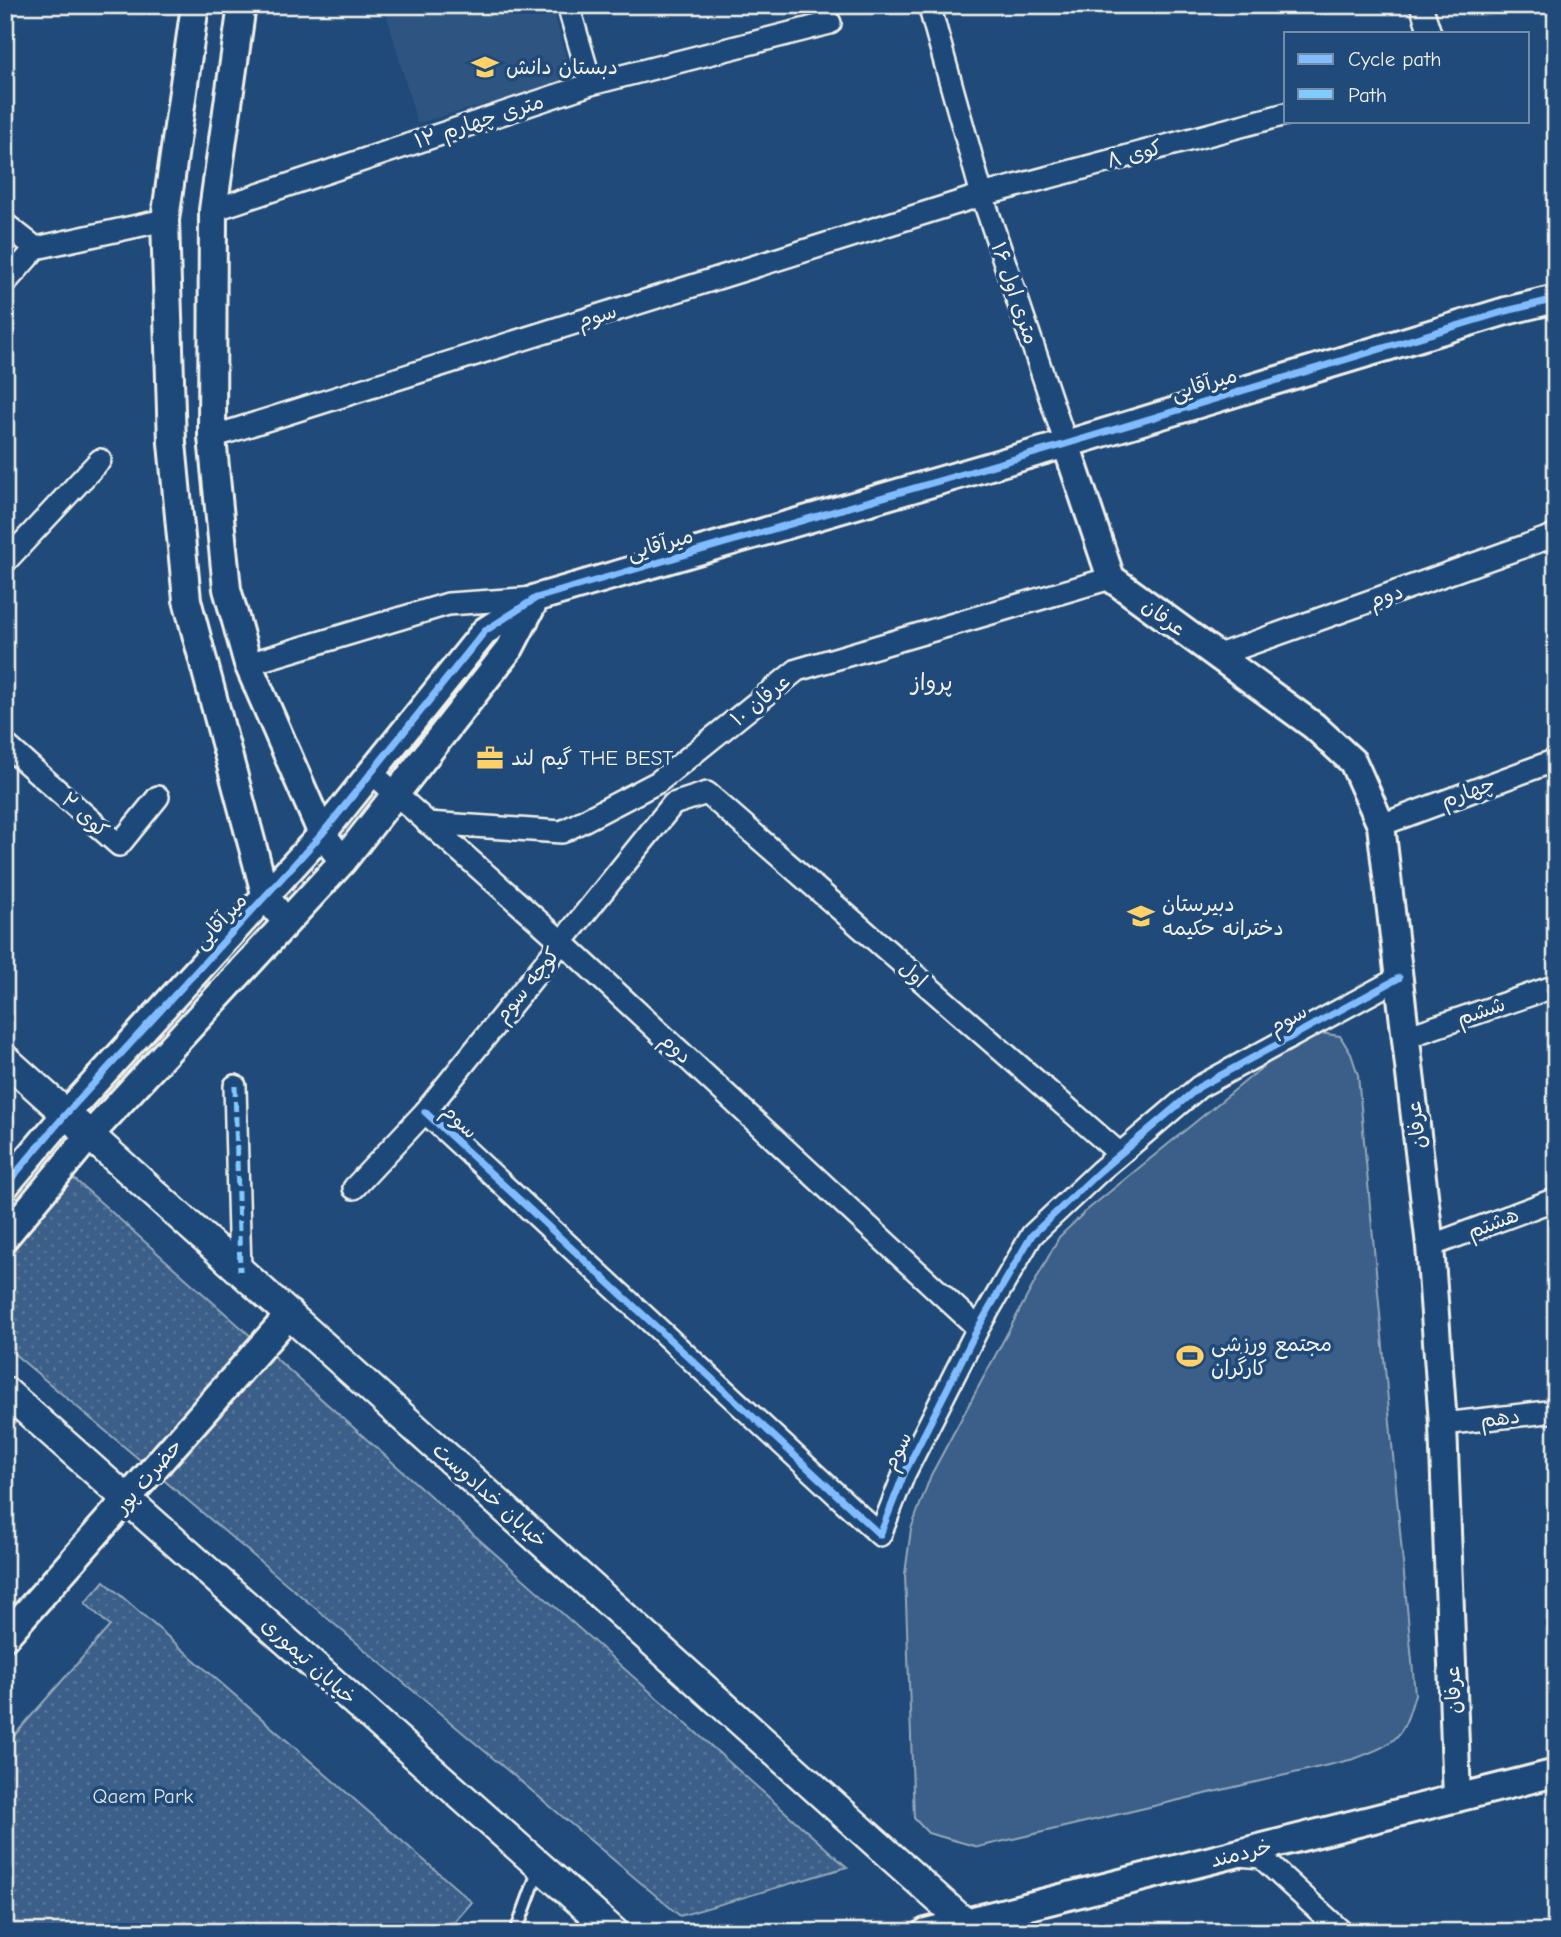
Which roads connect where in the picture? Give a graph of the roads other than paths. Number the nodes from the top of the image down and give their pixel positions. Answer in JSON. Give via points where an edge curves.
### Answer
{"nodes":[{"id":1,"x":195,"y":5,"type":"edge"},
{"id":2,"x":242,"y":5,"type":"edge"},
{"id":3,"x":568,"y":5,"type":"edge"},
{"id":4,"x":929,"y":5,"type":"edge"},
{"id":5,"x":1422,"y":5,"type":"edge"},
{"id":6,"x":830,"y":23,"type":"dead end"},
{"id":7,"x":1430,"y":32,"type":"edge"},
{"id":8,"x":590,"y":84,"type":"junction"},
{"id":9,"x":1284,"y":115,"type":"edge"},
{"id":10,"x":982,"y":195,"type":"junction"},
{"id":11,"x":213,"y":210,"type":"junction"},
{"id":12,"x":165,"y":220,"type":"junction"},
{"id":13,"x":5,"y":224,"type":"edge"},
{"id":14,"x":36,"y":248,"type":"junction"},
{"id":15,"x":5,"y":283,"type":"edge"},
{"id":16,"x":1556,"y":299,"type":"edge"},
{"id":17,"x":212,"y":437,"type":"junction"},
{"id":18,"x":1066,"y":444,"type":"junction"},
{"id":19,"x":100,"y":460,"type":"dead end"},
{"id":20,"x":1556,"y":535,"type":"edge"},
{"id":21,"x":5,"y":562,"type":"edge"},
{"id":22,"x":1111,"y":578,"type":"junction"},
{"id":23,"x":536,"y":598,"type":"junction"},
{"id":24,"x":1216,"y":656,"type":"junction"},
{"id":25,"x":248,"y":664,"type":"junction"},
{"id":26,"x":5,"y":744,"type":"edge"},
{"id":27,"x":1556,"y":760,"type":"edge"},
{"id":28,"x":371,"y":772,"type":"junction"},
{"id":29,"x":707,"y":793,"type":"joint"},
{"id":30,"x":395,"y":795,"type":"junction"},
{"id":31,"x":158,"y":796,"type":"dead end"},
{"id":32,"x":427,"y":823,"type":"junction"},
{"id":33,"x":1381,"y":825,"type":"junction"},
{"id":34,"x":322,"y":834,"type":"junction"},
{"id":35,"x":343,"y":861,"type":"junction"},
{"id":36,"x":266,"y":897,"type":"junction"},
{"id":37,"x":286,"y":922,"type":"junction"},
{"id":38,"x":562,"y":942,"type":"junction"},
{"id":39,"x":1399,"y":978,"type":"junction"},
{"id":40,"x":1556,"y":986,"type":"edge"},
{"id":41,"x":1406,"y":1037,"type":"junction"},
{"id":42,"x":5,"y":1059,"type":"edge"},
{"id":43,"x":235,"y":1086,"type":"dead end"},
{"id":44,"x":425,"y":1112,"type":"junction"},
{"id":45,"x":65,"y":1115,"type":"junction"},
{"id":46,"x":90,"y":1135,"type":"junction"},
{"id":47,"x":1120,"y":1154,"type":"junction"},
{"id":48,"x":5,"y":1186,"type":"edge"},
{"id":49,"x":354,"y":1188,"type":"dead end"},
{"id":50,"x":1556,"y":1199,"type":"edge"},
{"id":51,"x":5,"y":1237,"type":"edge"},
{"id":52,"x":1430,"y":1246,"type":"junction"},
{"id":53,"x":240,"y":1271,"type":"junction"},
{"id":54,"x":290,"y":1314,"type":"junction"},
{"id":55,"x":978,"y":1328,"type":"junction"},
{"id":56,"x":5,"y":1391,"type":"edge"},
{"id":57,"x":1556,"y":1411,"type":"edge"},
{"id":58,"x":1443,"y":1424,"type":"junction"},
{"id":59,"x":127,"y":1500,"type":"junction"},
{"id":60,"x":5,"y":1637,"type":"edge"},
{"id":61,"x":1556,"y":1773,"type":"edge"},
{"id":62,"x":1457,"y":1798,"type":"junction"},
{"id":63,"x":1234,"y":1854,"type":"junction"},
{"id":64,"x":540,"y":1867,"type":"junction"},
{"id":65,"x":969,"y":1927,"type":"edge"},
{"id":66,"x":611,"y":1931,"type":"edge"},
{"id":67,"x":516,"y":1932,"type":"edge"},
{"id":68,"x":926,"y":1932,"type":"edge"},
{"id":69,"x":1342,"y":1932,"type":"edge"}],
"edges":[{"from":1,"to":12,"type":"street"},
{"from":2,"to":11,"type":"street"},
{"from":3,"to":8,"type":"street"},
{"from":4,"to":10,"type":"street","name":"۱۶ متری اول"},
{"from":5,"to":7,"type":"street"},
{"from":6,"to":8,"type":"street","name":"۱۲ متری چهارم"},
{"from":8,"to":11,"type":"street","name":"۱۲ متری چهارم"},
{"from":9,"to":10,"type":"street","name":"کوی ۸"},
{"from":10,"to":17,"type":"street","name":"سوم"},
{"from":10,"to":18,"type":"street","name":"۱۶ متری اول"},
{"from":11,"to":17,"type":"street"},
{"from":12,"to":14,"type":"street"},
{"from":12,"to":36,"type":"street","via":[[172,443],[187,600]]},
{"from":13,"to":14,"type":"street"},
{"from":14,"to":15,"type":"street"},
{"from":16,"to":18,"type":"street","name":"میرآقایی"},
{"from":17,"to":25,"type":"street","via":[[227,589]]},
{"from":18,"to":22,"type":"street","name":"۱۶ متری اول"},
{"from":18,"to":23,"type":"street","name":"میرآقایی"},
{"from":19,"to":21,"type":"street"},
{"from":20,"to":24,"type":"street","name":"دوم"},
{"from":22,"to":24,"type":"street","name":"عرفان"},
{"from":22,"to":32,"type":"street","name":"عرفان ۱۰","via":[[797,670],[657,782],[562,832]]},
{"from":23,"to":25,"type":"street","via":[[448,604]]},
{"from":23,"to":28,"type":"street","name":"میرآقایی","via":[[485,631]]},
{"from":23,"to":30,"type":"street","via":[[510,648]]},
{"from":24,"to":33,"type":"street","name":"عرفان","via":[[1314,726],[1353,762]]},
{"from":25,"to":34,"type":"street"},
{"from":26,"to":31,"type":"street","name":"کوی ۲","via":[[119,845]]},
{"from":27,"to":33,"type":"street","name":"چهارم"},
{"from":28,"to":30,"type":"street","name":"دوم"},
{"from":28,"to":34,"type":"street","name":"میرآقایی"},
{"from":29,"to":38,"type":"street","name":"کوچه سوم","via":[[673,804]]},
{"from":29,"to":47,"type":"street","name":"اول"},
{"from":30,"to":32,"type":"street","name":"دوم"},
{"from":30,"to":35,"type":"street"},
{"from":32,"to":38,"type":"street","name":"دوم"},
{"from":33,"to":39,"type":"street","name":"عرفان"},
{"from":34,"to":35,"type":"street"},
{"from":34,"to":36,"type":"street","name":"میرآقایی"},
{"from":35,"to":37,"type":"street"},
{"from":36,"to":37,"type":"street"},
{"from":36,"to":45,"type":"street","name":"میرآقایی"},
{"from":37,"to":46,"type":"street"},
{"from":38,"to":44,"type":"street","name":"کوچه سوم"},
{"from":38,"to":55,"type":"street","name":"دوم"},
{"from":39,"to":41,"type":"street","name":"عرفان"},
{"from":39,"to":47,"type":"street","name":"سوم","via":[[1199,1087]]},
{"from":40,"to":41,"type":"street","name":"ششم"},
{"from":41,"to":52,"type":"street","name":"عرفان"},
{"from":42,"to":45,"type":"main road","name":"خیابان خدادوست"},
{"from":43,"to":53,"type":"street"},
{"from":44,"to":49,"type":"street","name":"کوچه سوم"},
{"from":44,"to":55,"type":"street","name":"سوم","via":[[880,1535],[904,1474]]},
{"from":45,"to":46,"type":"main road","name":"خیابان خدادوست"},
{"from":45,"to":48,"type":"street","name":"میرآقایی"},
{"from":46,"to":51,"type":"street"},
{"from":46,"to":53,"type":"main road","name":"خیابان خدادوست"},
{"from":47,"to":55,"type":"street","name":"سوم","via":[[1032,1234]]},
{"from":50,"to":52,"type":"street","name":"هشتم"},
{"from":52,"to":58,"type":"street","name":"عرفان"},
{"from":53,"to":54,"type":"main road","name":"خیابان خدادوست"},
{"from":54,"to":59,"type":"street","name":"حضرت پور"},
{"from":54,"to":65,"type":"main road","name":"خیابان خدادوست"},
{"from":56,"to":59,"type":"main road","name":"خیابان تیموری"},
{"from":57,"to":58,"type":"street","name":"دهم"},
{"from":58,"to":62,"type":"street","name":"عرفان"},
{"from":59,"to":60,"type":"street","name":"حضرت پور"},
{"from":59,"to":64,"type":"main road","name":"خیابان تیموری"},
{"from":61,"to":62,"type":"street","name":"خردمند"},
{"from":62,"to":63,"type":"street","name":"خردمند"},
{"from":63,"to":65,"type":"street","name":"خردمند"},
{"from":63,"to":69,"type":"street","via":[[1261,1857]]},
{"from":64,"to":66,"type":"main road","name":"خیابان تیموری"},
{"from":64,"to":67,"type":"lane"},
{"from":65,"to":68,"type":"street","name":"خردمند"}]}
